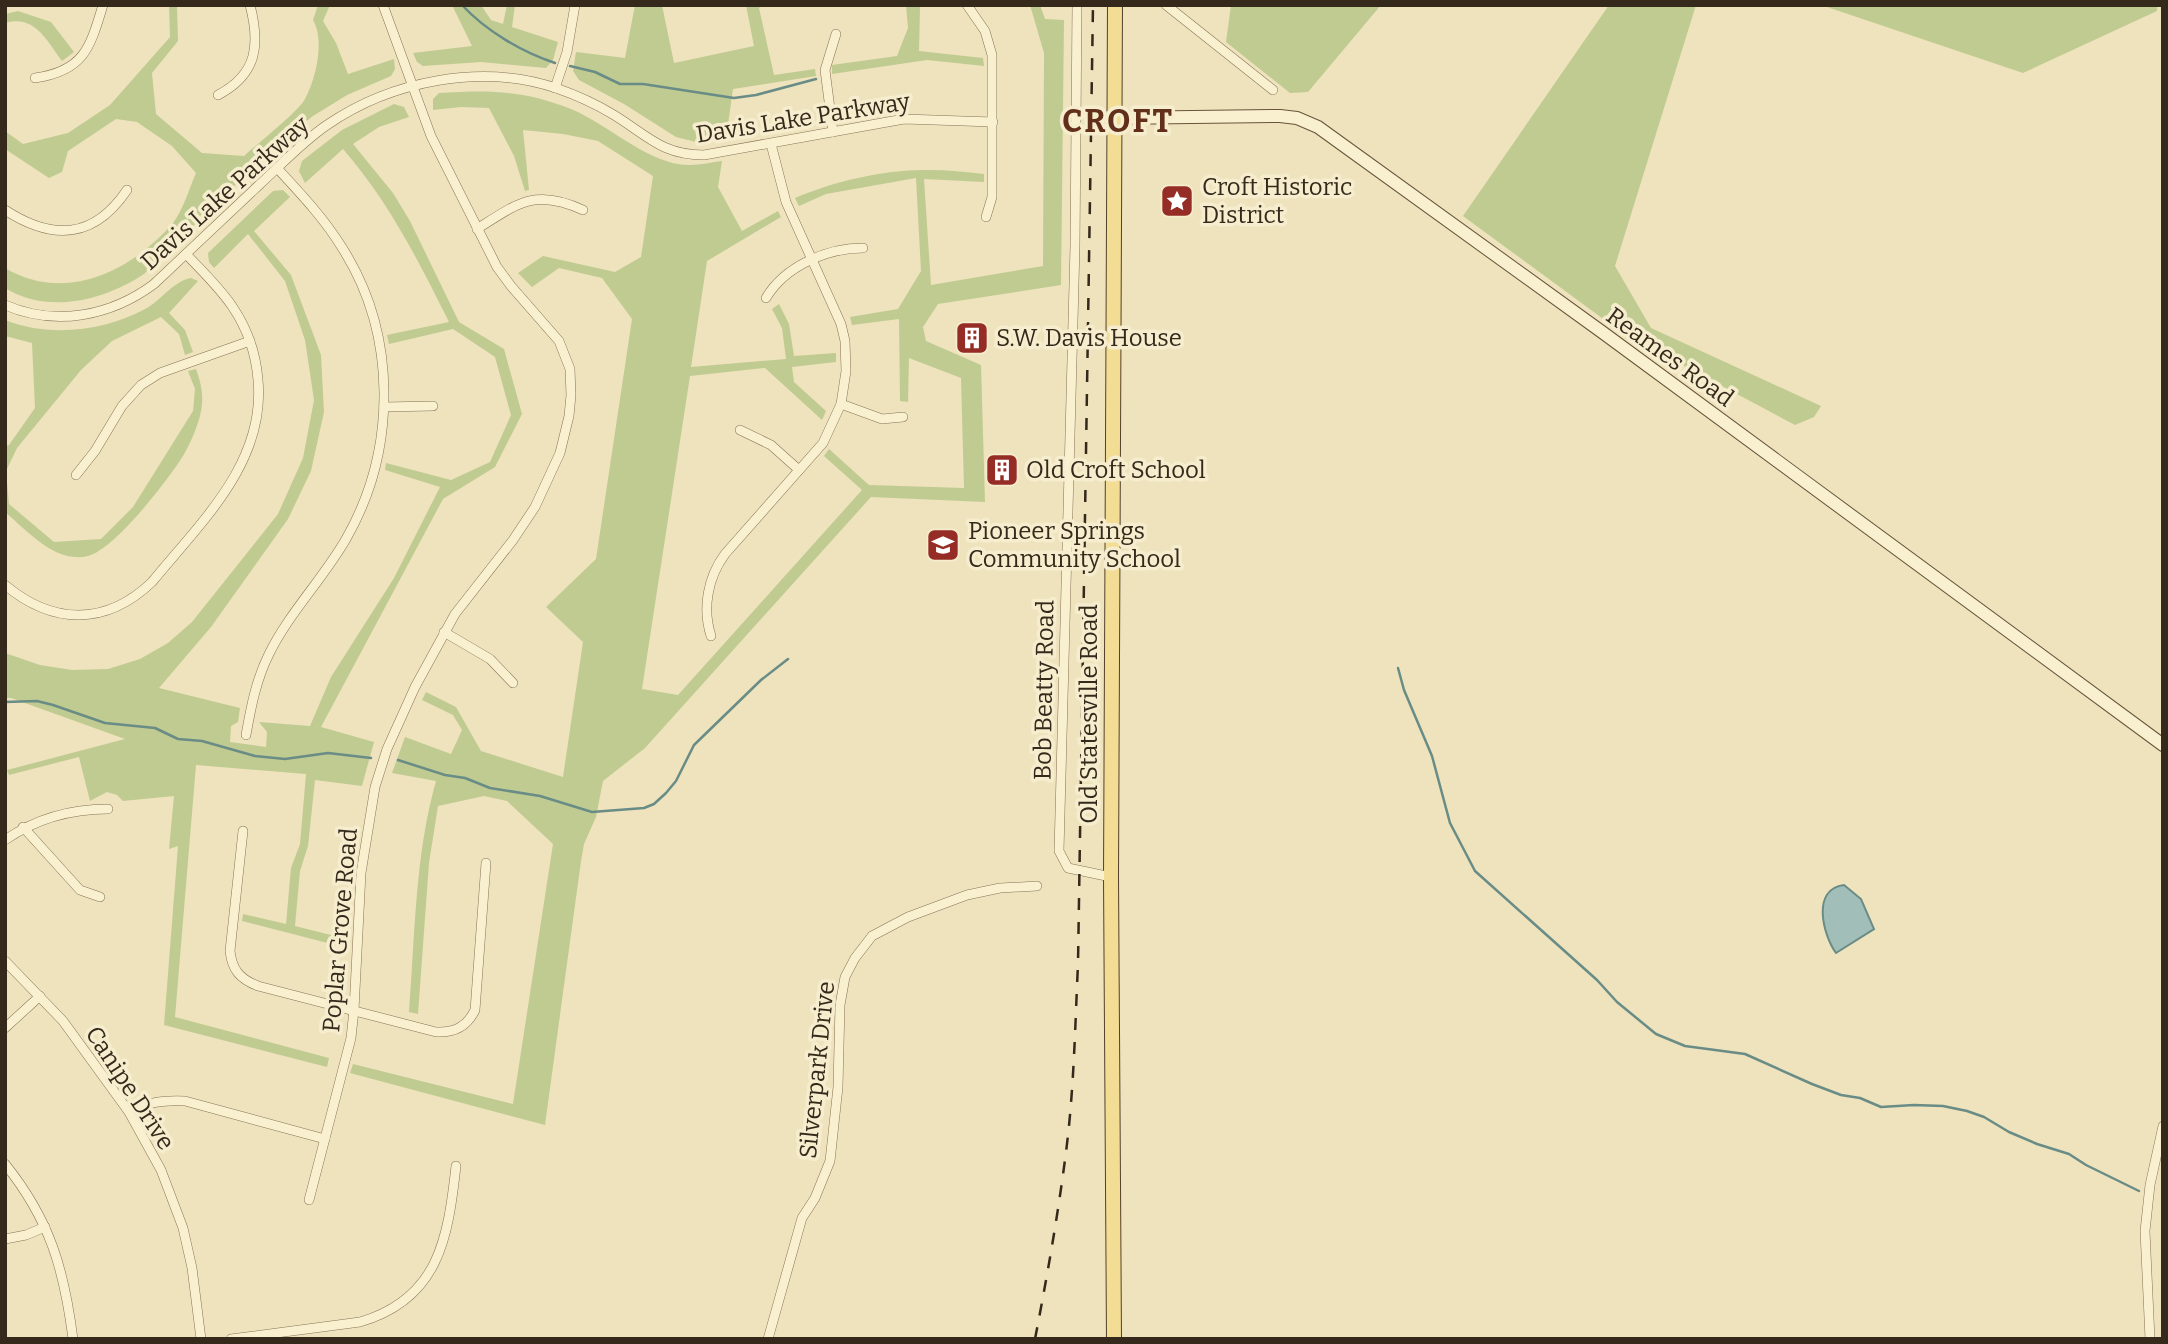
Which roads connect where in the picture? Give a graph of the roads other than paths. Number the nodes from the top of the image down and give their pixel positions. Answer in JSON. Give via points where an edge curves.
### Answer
{"nodes":[{"id":1,"x":103,"y":5,"type":"edge"},
{"id":2,"x":250,"y":5,"type":"edge"},
{"id":3,"x":383,"y":5,"type":"edge"},
{"id":4,"x":575,"y":5,"type":"edge"},
{"id":5,"x":967,"y":5,"type":"edge"},
{"id":6,"x":1077,"y":5,"type":"edge"},
{"id":7,"x":1115,"y":5,"type":"edge"},
{"id":8,"x":1166,"y":5,"type":"edge"},
{"id":9,"x":835,"y":34,"type":"dead end"},
{"id":10,"x":35,"y":78,"type":"dead end"},
{"id":11,"x":413,"y":86,"type":"junction"},
{"id":12,"x":555,"y":88,"type":"junction"},
{"id":13,"x":1273,"y":90,"type":"dead end"},
{"id":14,"x":218,"y":95,"type":"dead end"},
{"id":15,"x":1113,"y":118,"type":"junction"},
{"id":16,"x":993,"y":122,"type":"junction"},
{"id":17,"x":833,"y":132,"type":"junction"},
{"id":18,"x":771,"y":144,"type":"junction"},
{"id":19,"x":277,"y":168,"type":"junction"},
{"id":20,"x":127,"y":190,"type":"dead end"},
{"id":21,"x":583,"y":210,"type":"dead end"},
{"id":22,"x":7,"y":214,"type":"edge"},
{"id":23,"x":986,"y":217,"type":"dead end"},
{"id":24,"x":477,"y":229,"type":"junction"},
{"id":25,"x":863,"y":248,"type":"dead end"},
{"id":26,"x":186,"y":254,"type":"junction"},
{"id":27,"x":812,"y":260,"type":"junction"},
{"id":28,"x":766,"y":298,"type":"dead end"},
{"id":29,"x":5,"y":305,"type":"edge"},
{"id":30,"x":250,"y":341,"type":"junction"},
{"id":31,"x":841,"y":404,"type":"junction"},
{"id":32,"x":433,"y":406,"type":"dead end"},
{"id":33,"x":384,"y":407,"type":"junction"},
{"id":34,"x":902,"y":417,"type":"dead end"},
{"id":35,"x":740,"y":430,"type":"dead end"},
{"id":36,"x":799,"y":470,"type":"junction"},
{"id":37,"x":76,"y":475,"type":"dead end"},
{"id":38,"x":5,"y":585,"type":"edge"},
{"id":39,"x":444,"y":632,"type":"junction"},
{"id":40,"x":711,"y":636,"type":"dead end"},
{"id":41,"x":513,"y":683,"type":"dead end"},
{"id":42,"x":246,"y":735,"type":"dead end"},
{"id":43,"x":2163,"y":745,"type":"edge"},
{"id":44,"x":108,"y":809,"type":"dead end"},
{"id":45,"x":23,"y":827,"type":"junction"},
{"id":46,"x":243,"y":831,"type":"dead end"},
{"id":47,"x":5,"y":840,"type":"edge"},
{"id":48,"x":486,"y":863,"type":"dead end"},
{"id":49,"x":1111,"y":877,"type":"junction"},
{"id":50,"x":1037,"y":886,"type":"dead end"},
{"id":51,"x":100,"y":897,"type":"dead end"},
{"id":52,"x":5,"y":961,"type":"edge"},
{"id":53,"x":40,"y":996,"type":"junction"},
{"id":54,"x":354,"y":1010,"type":"junction"},
{"id":55,"x":5,"y":1028,"type":"edge"},
{"id":56,"x":129,"y":1112,"type":"junction"},
{"id":57,"x":2163,"y":1126,"type":"edge"},
{"id":58,"x":325,"y":1139,"type":"junction"},
{"id":59,"x":5,"y":1164,"type":"edge"},
{"id":60,"x":456,"y":1167,"type":"dead end"},
{"id":61,"x":310,"y":1200,"type":"dead end"},
{"id":62,"x":45,"y":1227,"type":"junction"},
{"id":63,"x":5,"y":1239,"type":"edge"},
{"id":64,"x":73,"y":1339,"type":"edge"},
{"id":65,"x":201,"y":1339,"type":"edge"},
{"id":66,"x":232,"y":1339,"type":"edge"},
{"id":67,"x":768,"y":1339,"type":"edge"},
{"id":68,"x":1114,"y":1339,"type":"edge"},
{"id":69,"x":2150,"y":1339,"type":"edge"}],
"edges":[{"from":1,"to":10,"type":"street","via":[[84,56],[60,73]]},
{"from":2,"to":14,"type":"street","via":[[257,38],[251,61],[241,78]]},
{"from":3,"to":11,"type":"street","name":"Poplar Grove Road"},
{"from":4,"to":12,"type":"street"},
{"from":5,"to":16,"type":"street","via":[[985,31],[992,55]]},
{"from":6,"to":49,"type":"street","name":"Bob Beatty Road","via":[[1059,851],[1068,868]]},
{"from":7,"to":15,"type":"main road","name":"Old Statesville Road"},
{"from":8,"to":13,"type":"street"},
{"from":9,"to":17,"type":"street","via":[[825,70]]},
{"from":11,"to":12,"type":"street","name":"Davis Lake Parkway","via":[[504,78]]},
{"from":11,"to":19,"type":"street","name":"Davis Lake Parkway","via":[[350,111]]},
{"from":11,"to":24,"type":"street","name":"Poplar Grove Road","via":[[431,136]]},
{"from":12,"to":18,"type":"street","name":"Davis Lake Parkway","via":[[612,114],[677,153],[704,155]]},
{"from":15,"to":43,"type":"main road","name":"Reames Road","via":[[1280,116],[1318,127]]},
{"from":15,"to":49,"type":"main road","name":"Old Statesville Road"},
{"from":16,"to":17,"type":"street","name":"Davis Lake Parkway","via":[[912,119]]},
{"from":16,"to":23,"type":"street","via":[[992,197]]},
{"from":17,"to":18,"type":"street","name":"Davis Lake Parkway"},
{"from":18,"to":27,"type":"street","via":[[786,202]]},
{"from":19,"to":26,"type":"street","name":"Davis Lake Parkway"},
{"from":19,"to":33,"type":"street","via":[[324,219],[355,271],[377,334]]},
{"from":20,"to":22,"type":"street","via":[[102,219],[72,230],[45,230]]},
{"from":21,"to":24,"type":"street","via":[[555,199],[533,200],[506,210]]},
{"from":24,"to":39,"type":"street","name":"Poplar Grove Road","via":[[497,267],[559,341],[570,369],[571,395],[560,453],[535,507]]},
{"from":25,"to":27,"type":"street"},
{"from":26,"to":29,"type":"street","name":"Davis Lake Parkway","via":[[144,292],[97,313],[44,316]]},
{"from":26,"to":30,"type":"street","via":[[233,306]]},
{"from":27,"to":28,"type":"street","via":[[779,279]]},
{"from":27,"to":31,"type":"street","via":[[845,341]]},
{"from":30,"to":37,"type":"street","via":[[160,373],[141,385]]},
{"from":30,"to":38,"type":"street","via":[[258,372],[259,405],[244,461],[221,497],[141,593],[115,608],[73,615],[31,604]]},
{"from":31,"to":34,"type":"street","via":[[882,419]]},
{"from":31,"to":36,"type":"street","via":[[823,443]]},
{"from":32,"to":33,"type":"street"},
{"from":33,"to":42,"type":"street","via":[[376,462],[361,509],[336,555],[270,651],[257,681]]},
{"from":35,"to":36,"type":"street","via":[[771,445]]},
{"from":36,"to":40,"type":"street","via":[[715,569],[707,607]]},
{"from":39,"to":41,"type":"street","via":[[491,659]]},
{"from":39,"to":54,"type":"street","name":"Poplar Grove Road","via":[[400,716],[375,787],[358,899]]},
{"from":44,"to":45,"type":"street","via":[[84,809]]},
{"from":45,"to":47,"type":"street"},
{"from":45,"to":51,"type":"street","via":[[80,890]]},
{"from":46,"to":54,"type":"street","via":[[230,951],[234,969],[258,986]]},
{"from":48,"to":54,"type":"street","via":[[475,1010],[470,1021],[456,1030],[436,1032]]},
{"from":49,"to":68,"type":"main road","name":"Old Statesville Road"},
{"from":50,"to":67,"type":"street","name":"Silverpark Drive","via":[[967,895],[908,917],[872,936],[855,958],[845,977],[840,1004],[830,1161],[802,1218]]},
{"from":52,"to":53,"type":"street","name":"Canipe Drive"},
{"from":53,"to":55,"type":"street"},
{"from":53,"to":56,"type":"street","name":"Canipe Drive"},
{"from":54,"to":58,"type":"street","name":"Poplar Grove Road"},
{"from":56,"to":58,"type":"street","via":[[153,1102],[185,1101]]},
{"from":56,"to":65,"type":"street","name":"Canipe Drive","via":[[161,1170],[183,1228]]},
{"from":57,"to":69,"type":"street","via":[[2145,1231]]},
{"from":58,"to":61,"type":"street","name":"Poplar Grove Road"},
{"from":59,"to":62,"type":"street"},
{"from":60,"to":66,"type":"street","via":[[442,1248],[431,1271],[405,1301],[379,1317],[360,1322]]},
{"from":62,"to":63,"type":"street"},
{"from":62,"to":64,"type":"street","via":[[60,1265]]}]}
